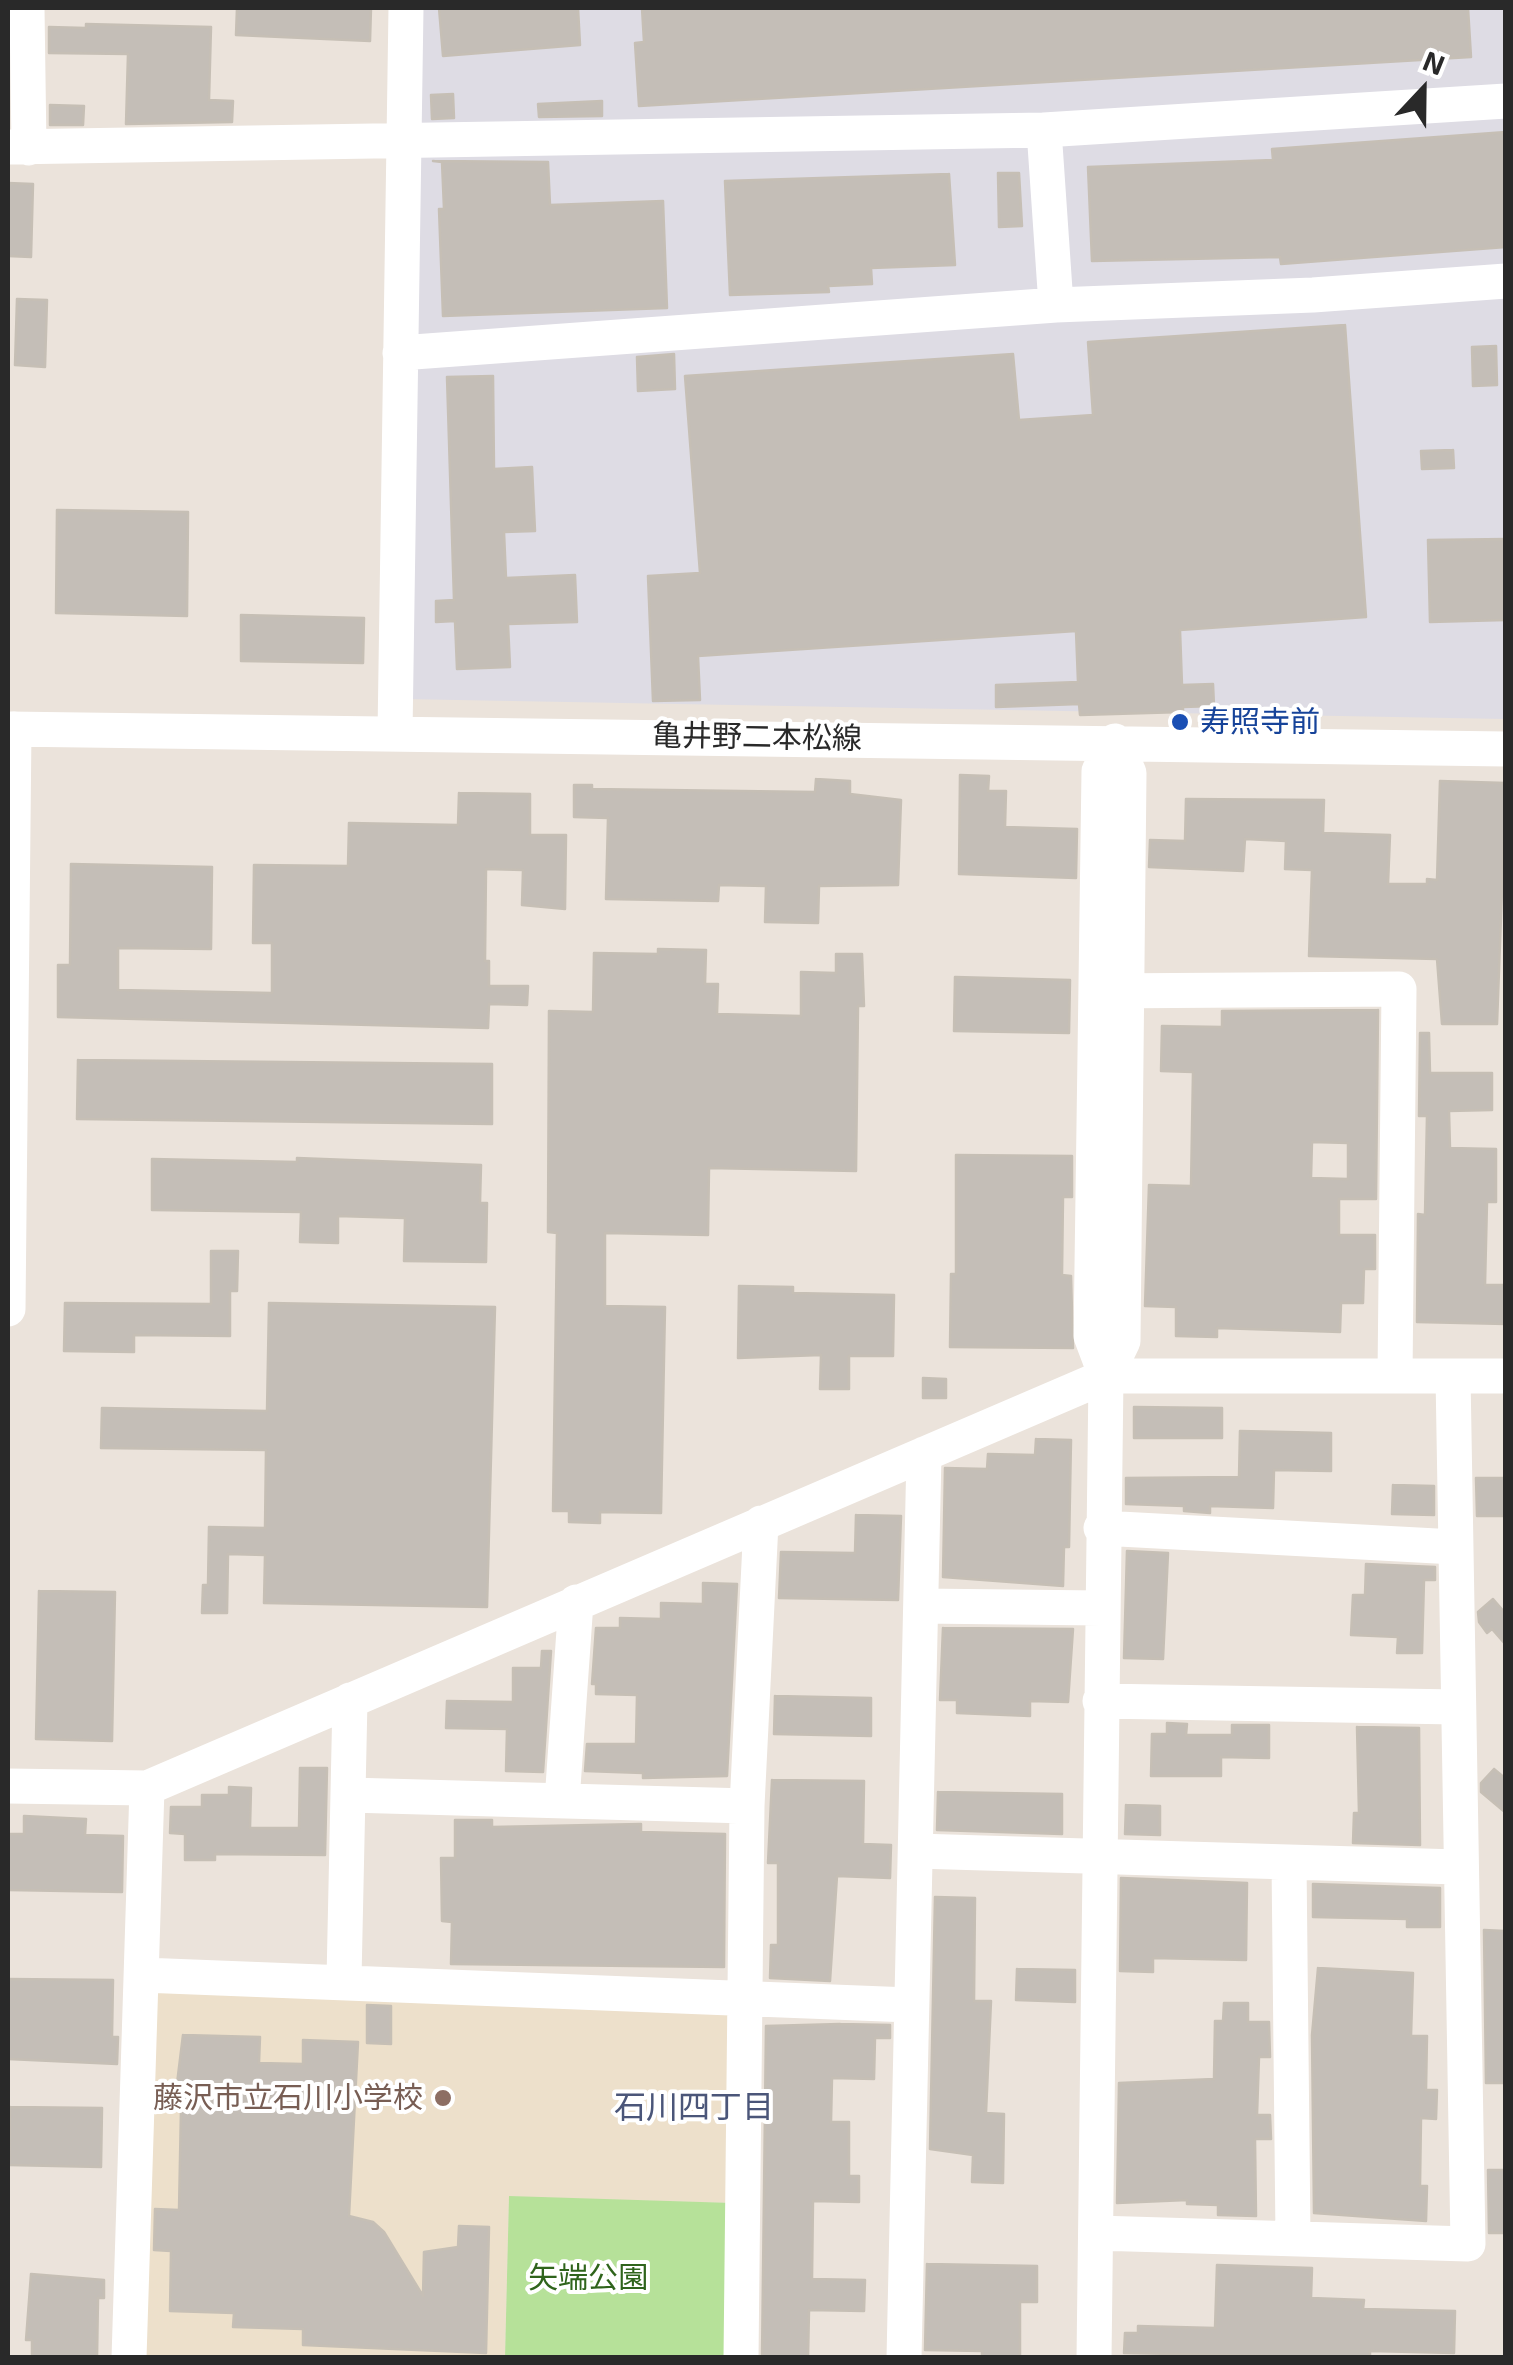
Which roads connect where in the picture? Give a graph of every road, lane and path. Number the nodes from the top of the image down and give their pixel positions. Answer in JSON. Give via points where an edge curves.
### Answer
{"nodes":[{"id":1,"x":27,"y":8,"type":"edge"},
{"id":2,"x":406,"y":8,"type":"edge"},
{"id":3,"x":1506,"y":101,"type":"edge"},
{"id":4,"x":1044,"y":130,"type":"junction"},
{"id":5,"x":404,"y":143,"type":"junction"},
{"id":6,"x":18,"y":148,"type":"edge"},
{"id":7,"x":1506,"y":281,"type":"edge"},
{"id":8,"x":1056,"y":305,"type":"junction"},
{"id":9,"x":400,"y":353,"type":"junction"},
{"id":10,"x":11,"y":729,"type":"edge"},
{"id":11,"x":395,"y":733,"type":"junction"},
{"id":12,"x":1115,"y":741,"type":"junction"},
{"id":13,"x":1506,"y":749,"type":"edge"},
{"id":14,"x":1112,"y":991,"type":"junction"},
{"id":15,"x":8,"y":1198,"type":"edge"},
{"id":16,"x":8,"y":1309,"type":"edge"},
{"id":17,"x":1106,"y":1376,"type":"junction"},
{"id":18,"x":1395,"y":1376,"type":"junction"},
{"id":19,"x":1453,"y":1376,"type":"junction"},
{"id":20,"x":1506,"y":1376,"type":"edge"},
{"id":21,"x":924,"y":1454,"type":"junction"},
{"id":22,"x":761,"y":1523,"type":"junction"},
{"id":23,"x":1101,"y":1528,"type":"junction"},
{"id":24,"x":1455,"y":1547,"type":"junction"},
{"id":25,"x":576,"y":1602,"type":"junction"},
{"id":26,"x":921,"y":1606,"type":"junction"},
{"id":27,"x":1100,"y":1608,"type":"junction"},
{"id":28,"x":350,"y":1700,"type":"junction"},
{"id":29,"x":1100,"y":1701,"type":"junction"},
{"id":30,"x":1457,"y":1707,"type":"junction"},
{"id":31,"x":8,"y":1786,"type":"edge"},
{"id":32,"x":147,"y":1788,"type":"junction"},
{"id":33,"x":349,"y":1795,"type":"junction"},
{"id":34,"x":562,"y":1801,"type":"junction"},
{"id":35,"x":747,"y":1806,"type":"junction"},
{"id":36,"x":916,"y":1851,"type":"junction"},
{"id":37,"x":1098,"y":1856,"type":"junction"},
{"id":38,"x":1289,"y":1862,"type":"junction"},
{"id":39,"x":1458,"y":1867,"type":"junction"},
{"id":40,"x":142,"y":1975,"type":"junction"},
{"id":41,"x":344,"y":1980,"type":"junction"},
{"id":42,"x":746,"y":1995,"type":"junction"},
{"id":43,"x":910,"y":2004,"type":"junction"},
{"id":44,"x":1096,"y":2233,"type":"junction"},
{"id":45,"x":1293,"y":2238,"type":"junction"},
{"id":46,"x":129,"y":2358,"type":"edge"},
{"id":47,"x":741,"y":2358,"type":"edge"},
{"id":48,"x":904,"y":2358,"type":"edge"},
{"id":49,"x":1094,"y":2358,"type":"edge"}],
"edges":[{"from":1,"to":6,"type":"street"},
{"from":2,"to":5,"type":"street"},
{"from":3,"to":4,"type":"street"},
{"from":4,"to":5,"type":"street"},
{"from":4,"to":8,"type":"street"},
{"from":5,"to":6,"type":"street"},
{"from":5,"to":9,"type":"street"},
{"from":7,"to":8,"type":"street"},
{"from":8,"to":9,"type":"street"},
{"from":9,"to":11,"type":"street"},
{"from":10,"to":11,"type":"street","name":"亀井野二本松線"},
{"from":10,"to":15,"type":"street"},
{"from":11,"to":12,"type":"street","name":"亀井野二本松線"},
{"from":12,"to":13,"type":"street","name":"亀井野二本松線"},
{"from":12,"to":14,"type":"street","via":[[1129,773]]},
{"from":14,"to":17,"type":"street","via":[[1123,1340]]},
{"from":14,"to":18,"type":"street","via":[[1399,989]]},
{"from":15,"to":16,"type":"street"},
{"from":17,"to":18,"type":"street"},
{"from":17,"to":21,"type":"street"},
{"from":17,"to":23,"type":"street"},
{"from":18,"to":19,"type":"street"},
{"from":19,"to":20,"type":"street"},
{"from":19,"to":24,"type":"street"},
{"from":21,"to":22,"type":"street"},
{"from":21,"to":26,"type":"street"},
{"from":22,"to":25,"type":"street"},
{"from":22,"to":35,"type":"street"},
{"from":23,"to":24,"type":"street"},
{"from":23,"to":27,"type":"street"},
{"from":24,"to":30,"type":"street"},
{"from":25,"to":28,"type":"street"},
{"from":25,"to":34,"type":"street"},
{"from":26,"to":27,"type":"street"},
{"from":26,"to":36,"type":"street"},
{"from":27,"to":29,"type":"street"},
{"from":28,"to":32,"type":"street"},
{"from":28,"to":33,"type":"street"},
{"from":29,"to":30,"type":"street"},
{"from":29,"to":37,"type":"street"},
{"from":30,"to":39,"type":"street"},
{"from":31,"to":32,"type":"street"},
{"from":32,"to":40,"type":"street"},
{"from":33,"to":34,"type":"street"},
{"from":33,"to":41,"type":"street"},
{"from":34,"to":35,"type":"street"},
{"from":35,"to":42,"type":"street"},
{"from":36,"to":37,"type":"street"},
{"from":36,"to":43,"type":"street"},
{"from":37,"to":38,"type":"street"},
{"from":37,"to":44,"type":"street"},
{"from":38,"to":39,"type":"street"},
{"from":38,"to":45,"type":"street"},
{"from":39,"to":45,"type":"street","via":[[1468,2244]]},
{"from":40,"to":41,"type":"street"},
{"from":40,"to":46,"type":"street"},
{"from":41,"to":42,"type":"street"},
{"from":42,"to":43,"type":"street"},
{"from":42,"to":47,"type":"street"},
{"from":43,"to":48,"type":"street"},
{"from":44,"to":45,"type":"street"},
{"from":44,"to":49,"type":"street"}]}
